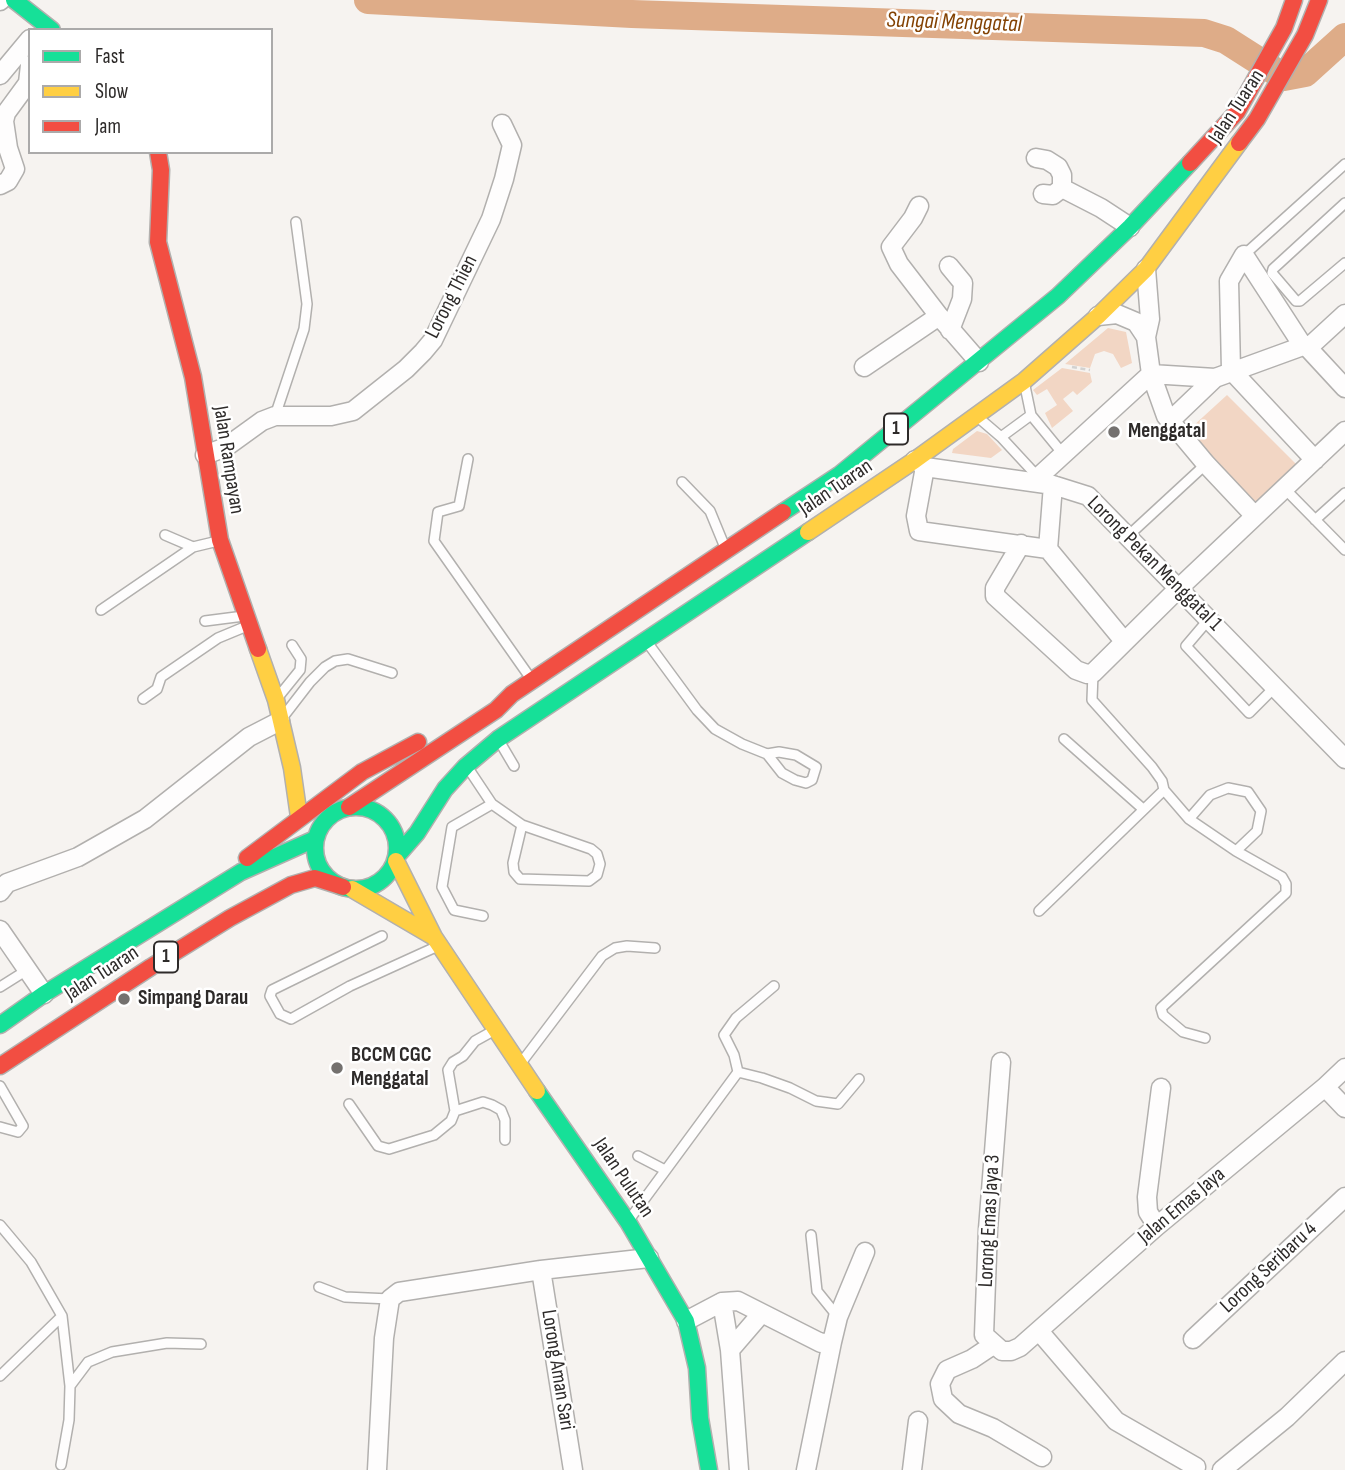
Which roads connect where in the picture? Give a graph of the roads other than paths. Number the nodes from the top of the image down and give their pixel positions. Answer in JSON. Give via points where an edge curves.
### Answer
{"nodes":[{"id":1,"x":14,"y":0,"type":"edge"},
{"id":2,"x":1294,"y":0,"type":"edge"},
{"id":3,"x":1319,"y":0,"type":"edge"},
{"id":4,"x":42,"y":26,"type":"edge"},
{"id":5,"x":28,"y":41,"type":"edge"},
{"id":6,"x":0,"y":75,"type":"edge"},
{"id":7,"x":28,"y":83,"type":"edge"},
{"id":8,"x":502,"y":124,"type":"dead end"},
{"id":9,"x":158,"y":154,"type":"edge"},
{"id":10,"x":1036,"y":158,"type":"dead end"},
{"id":11,"x":1345,"y":164,"type":"edge"},
{"id":12,"x":0,"y":185,"type":"edge"},
{"id":13,"x":1062,"y":188,"type":"junction"},
{"id":14,"x":1043,"y":194,"type":"dead end"},
{"id":15,"x":1345,"y":204,"type":"edge"},
{"id":16,"x":919,"y":206,"type":"dead end"},
{"id":17,"x":296,"y":222,"type":"dead end"},
{"id":18,"x":1130,"y":227,"type":"junction"},
{"id":19,"x":1244,"y":255,"type":"junction"},
{"id":20,"x":1345,"y":263,"type":"edge"},
{"id":21,"x":949,"y":266,"type":"dead end"},
{"id":22,"x":1146,"y":269,"type":"junction"},
{"id":23,"x":1278,"y":292,"type":"junction"},
{"id":24,"x":1345,"y":314,"type":"edge"},
{"id":25,"x":1098,"y":316,"type":"junction"},
{"id":26,"x":944,"y":323,"type":"junction"},
{"id":27,"x":1146,"y":337,"type":"junction"},
{"id":28,"x":1306,"y":347,"type":"junction"},
{"id":29,"x":1034,"y":352,"type":"dead end"},
{"id":30,"x":979,"y":362,"type":"junction"},
{"id":31,"x":864,"y":367,"type":"dead end"},
{"id":32,"x":1151,"y":374,"type":"junction"},
{"id":33,"x":1223,"y":374,"type":"junction"},
{"id":34,"x":1024,"y":381,"type":"junction"},
{"id":35,"x":1345,"y":388,"type":"edge"},
{"id":36,"x":1031,"y":415,"type":"junction"},
{"id":37,"x":275,"y":416,"type":"junction"},
{"id":38,"x":976,"y":416,"type":"junction"},
{"id":39,"x":1170,"y":421,"type":"junction"},
{"id":40,"x":1345,"y":431,"type":"edge"},
{"id":41,"x":1001,"y":437,"type":"junction"},
{"id":42,"x":1063,"y":454,"type":"junction"},
{"id":43,"x":205,"y":456,"type":"junction"},
{"id":44,"x":468,"y":458,"type":"dead end"},
{"id":45,"x":1315,"y":460,"type":"junction"},
{"id":46,"x":920,"y":463,"type":"junction"},
{"id":47,"x":876,"y":464,"type":"dead end"},
{"id":48,"x":1206,"y":464,"type":"junction"},
{"id":49,"x":839,"y":475,"type":"junction"},
{"id":50,"x":682,"y":482,"type":"dead end"},
{"id":51,"x":1041,"y":482,"type":"junction"},
{"id":52,"x":1284,"y":488,"type":"junction"},
{"id":53,"x":1345,"y":493,"type":"edge"},
{"id":54,"x":1255,"y":516,"type":"junction"},
{"id":55,"x":1315,"y":520,"type":"junction"},
{"id":56,"x":808,"y":533,"type":"junction"},
{"id":57,"x":165,"y":535,"type":"dead end"},
{"id":58,"x":1128,"y":536,"type":"junction"},
{"id":59,"x":220,"y":540,"type":"junction"},
{"id":60,"x":1021,"y":544,"type":"junction"},
{"id":61,"x":193,"y":547,"type":"junction"},
{"id":62,"x":1048,"y":549,"type":"junction"},
{"id":63,"x":726,"y":550,"type":"junction"},
{"id":64,"x":1345,"y":550,"type":"edge"},
{"id":65,"x":1179,"y":588,"type":"junction"},
{"id":66,"x":101,"y":610,"type":"dead end"},
{"id":67,"x":1209,"y":619,"type":"junction"},
{"id":68,"x":205,"y":621,"type":"dead end"},
{"id":69,"x":247,"y":621,"type":"junction"},
{"id":70,"x":646,"y":641,"type":"junction"},
{"id":71,"x":1124,"y":641,"type":"junction"},
{"id":72,"x":292,"y":645,"type":"dead end"},
{"id":73,"x":392,"y":673,"type":"dead end"},
{"id":74,"x":1093,"y":673,"type":"junction"},
{"id":75,"x":532,"y":681,"type":"junction"},
{"id":76,"x":1276,"y":686,"type":"junction"},
{"id":77,"x":512,"y":694,"type":"junction"},
{"id":78,"x":144,"y":699,"type":"dead end"},
{"id":79,"x":276,"y":700,"type":"junction"},
{"id":80,"x":280,"y":721,"type":"junction"},
{"id":81,"x":498,"y":739,"type":"junction"},
{"id":82,"x":1064,"y":739,"type":"dead end"},
{"id":83,"x":767,"y":754,"type":"junction"},
{"id":84,"x":1345,"y":759,"type":"edge"},
{"id":85,"x":466,"y":766,"type":"junction"},
{"id":86,"x":514,"y":766,"type":"dead end"},
{"id":87,"x":292,"y":768,"type":"junction"},
{"id":88,"x":322,"y":788,"type":"junction"},
{"id":89,"x":1164,"y":790,"type":"junction"},
{"id":90,"x":492,"y":804,"type":"junction"},
{"id":91,"x":349,"y":807,"type":"junction"},
{"id":92,"x":1143,"y":809,"type":"junction"},
{"id":93,"x":299,"y":817,"type":"junction"},
{"id":94,"x":1189,"y":820,"type":"junction"},
{"id":95,"x":522,"y":825,"type":"junction"},
{"id":96,"x":315,"y":839,"type":"junction"},
{"id":97,"x":1236,"y":851,"type":"junction"},
{"id":98,"x":396,"y":859,"type":"junction"},
{"id":99,"x":218,"y":887,"type":"junction"},
{"id":100,"x":348,"y":888,"type":"junction"},
{"id":101,"x":0,"y":892,"type":"edge"},
{"id":102,"x":1039,"y":911,"type":"dead end"},
{"id":103,"x":483,"y":916,"type":"dead end"},
{"id":104,"x":0,"y":930,"type":"edge"},
{"id":105,"x":382,"y":936,"type":"dead end"},
{"id":106,"x":437,"y":941,"type":"junction"},
{"id":107,"x":656,"y":948,"type":"dead end"},
{"id":108,"x":27,"y":970,"type":"junction"},
{"id":109,"x":774,"y":986,"type":"dead end"},
{"id":110,"x":0,"y":987,"type":"edge"},
{"id":111,"x":37,"y":990,"type":"junction"},
{"id":112,"x":0,"y":1025,"type":"edge"},
{"id":113,"x":495,"y":1030,"type":"junction"},
{"id":114,"x":1205,"y":1038,"type":"dead end"},
{"id":115,"x":1000,"y":1062,"type":"dead end"},
{"id":116,"x":520,"y":1064,"type":"junction"},
{"id":117,"x":0,"y":1066,"type":"edge"},
{"id":118,"x":1345,"y":1068,"type":"edge"},
{"id":119,"x":738,"y":1072,"type":"junction"},
{"id":120,"x":859,"y":1079,"type":"dead end"},
{"id":121,"x":0,"y":1086,"type":"edge"},
{"id":122,"x":1325,"y":1087,"type":"junction"},
{"id":123,"x":1161,"y":1088,"type":"dead end"},
{"id":124,"x":349,"y":1104,"type":"dead end"},
{"id":125,"x":1345,"y":1108,"type":"edge"},
{"id":126,"x":454,"y":1111,"type":"junction"},
{"id":127,"x":0,"y":1127,"type":"edge"},
{"id":128,"x":505,"y":1140,"type":"dead end"},
{"id":129,"x":638,"y":1156,"type":"dead end"},
{"id":130,"x":665,"y":1170,"type":"junction"},
{"id":131,"x":1345,"y":1197,"type":"edge"},
{"id":132,"x":628,"y":1222,"type":"junction"},
{"id":133,"x":0,"y":1225,"type":"edge"},
{"id":134,"x":1157,"y":1226,"type":"junction"},
{"id":135,"x":811,"y":1235,"type":"dead end"},
{"id":136,"x":865,"y":1252,"type":"dead end"},
{"id":137,"x":649,"y":1258,"type":"junction"},
{"id":138,"x":541,"y":1270,"type":"junction"},
{"id":139,"x":319,"y":1287,"type":"dead end"},
{"id":140,"x":390,"y":1299,"type":"junction"},
{"id":141,"x":722,"y":1302,"type":"junction"},
{"id":142,"x":761,"y":1314,"type":"junction"},
{"id":143,"x":62,"y":1316,"type":"junction"},
{"id":144,"x":838,"y":1317,"type":"junction"},
{"id":145,"x":686,"y":1321,"type":"junction"},
{"id":146,"x":1039,"y":1331,"type":"junction"},
{"id":147,"x":1193,"y":1339,"type":"dead end"},
{"id":148,"x":832,"y":1342,"type":"junction"},
{"id":149,"x":201,"y":1344,"type":"dead end"},
{"id":150,"x":993,"y":1345,"type":"junction"},
{"id":151,"x":730,"y":1350,"type":"junction"},
{"id":152,"x":1345,"y":1361,"type":"edge"},
{"id":153,"x":0,"y":1376,"type":"edge"},
{"id":154,"x":71,"y":1386,"type":"junction"},
{"id":155,"x":918,"y":1421,"type":"dead end"},
{"id":156,"x":1042,"y":1457,"type":"dead end"},
{"id":157,"x":61,"y":1465,"type":"dead end"},
{"id":158,"x":1196,"y":1467,"type":"dead end"},
{"id":159,"x":377,"y":1470,"type":"edge"},
{"id":160,"x":572,"y":1470,"type":"edge"},
{"id":161,"x":709,"y":1470,"type":"edge"},
{"id":162,"x":739,"y":1470,"type":"edge"},
{"id":163,"x":806,"y":1470,"type":"edge"},
{"id":164,"x":912,"y":1470,"type":"edge"},
{"id":165,"x":1222,"y":1470,"type":"edge"}],
"edges":[{"from":1,"to":4,"type":"main road"},
{"from":2,"to":18,"type":"main road","name":"Jalan Tuaran","number":"1","via":[[1284,28],[1237,112]]},
{"from":3,"to":22,"type":"main road","name":"Jalan Tuaran","number":"1","via":[[1305,35],[1257,119]]},
{"from":5,"to":6,"type":"street"},
{"from":7,"to":12,"type":"street","via":[[4,121],[15,169]]},
{"from":8,"to":37,"type":"street","name":"Lorong Thien","via":[[512,145],[504,179],[491,219],[433,340],[406,369],[353,411],[331,416]]},
{"from":9,"to":43,"type":"main road","name":"Jalan Rampayan","via":[[158,242],[193,377]]},
{"from":10,"to":13,"type":"street","via":[[1058,167]]},
{"from":11,"to":19,"type":"lane"},
{"from":13,"to":14,"type":"street","via":[[1053,195]]},
{"from":13,"to":18,"type":"street"},
{"from":15,"to":23,"type":"lane","via":[[1272,270]]},
{"from":16,"to":26,"type":"street","via":[[891,247]]},
{"from":17,"to":37,"type":"lane","via":[[307,304],[304,329]]},
{"from":18,"to":30,"type":"main road","name":"Jalan Tuaran","number":"1"},
{"from":19,"to":23,"type":"street"},
{"from":19,"to":33,"type":"street","via":[[1229,282]]},
{"from":20,"to":23,"type":"lane","via":[[1302,300]]},
{"from":21,"to":26,"type":"street","via":[[963,283],[962,299]]},
{"from":22,"to":25,"type":"main road","name":"Jalan Tuaran","number":"1"},
{"from":22,"to":27,"type":"street","via":[[1150,319]]},
{"from":23,"to":28,"type":"street"},
{"from":24,"to":28,"type":"street"},
{"from":25,"to":27,"type":"street","via":[[1117,314],[1136,323]]},
{"from":25,"to":29,"type":"main road","via":[[1053,337]]},
{"from":25,"to":34,"type":"main road","name":"Jalan Tuaran","number":"1"},
{"from":26,"to":30,"type":"street"},
{"from":26,"to":31,"type":"street"},
{"from":27,"to":32,"type":"street"},
{"from":28,"to":33,"type":"street"},
{"from":28,"to":35,"type":"street"},
{"from":30,"to":49,"type":"main road","name":"Jalan Tuaran","number":"1"},
{"from":32,"to":33,"type":"street"},
{"from":32,"to":39,"type":"street"},
{"from":32,"to":42,"type":"street"},
{"from":33,"to":39,"type":"street"},
{"from":33,"to":45,"type":"street"},
{"from":34,"to":36,"type":"lane"},
{"from":34,"to":38,"type":"main road","name":"Jalan Tuaran","number":"1"},
{"from":36,"to":41,"type":"lane"},
{"from":36,"to":42,"type":"lane"},
{"from":37,"to":43,"type":"street","name":"Lorong Thien"},
{"from":38,"to":41,"type":"lane"},
{"from":38,"to":46,"type":"main road","name":"Jalan Tuaran","number":"1"},
{"from":39,"to":48,"type":"street"},
{"from":40,"to":45,"type":"street"},
{"from":41,"to":51,"type":"lane"},
{"from":42,"to":51,"type":"street"},
{"from":43,"to":59,"type":"main road","name":"Jalan Rampayan"},
{"from":44,"to":75,"type":"lane","via":[[459,506],[438,512],[434,541]]},
{"from":45,"to":52,"type":"street"},
{"from":46,"to":51,"type":"street","name":"Lorong Pekan Menggatal 1"},
{"from":46,"to":56,"type":"main road","name":"Jalan Tuaran","number":"1"},
{"from":46,"to":60,"type":"street","via":[[919,531]]},
{"from":47,"to":49,"type":"main road","via":[[866,472]]},
{"from":48,"to":54,"type":"street"},
{"from":48,"to":58,"type":"lane"},
{"from":49,"to":63,"type":"main road","name":"Jalan Tuaran","number":"1"},
{"from":50,"to":63,"type":"lane","via":[[710,512]]},
{"from":51,"to":58,"type":"street","name":"Lorong Pekan Menggatal 1","via":[[1088,496]]},
{"from":51,"to":62,"type":"street"},
{"from":52,"to":54,"type":"street"},
{"from":52,"to":55,"type":"lane"},
{"from":53,"to":55,"type":"lane"},
{"from":54,"to":65,"type":"street"},
{"from":55,"to":64,"type":"lane"},
{"from":56,"to":70,"type":"main road","name":"Jalan Tuaran","number":"1"},
{"from":56,"to":75,"type":"main road","via":[[821,519],[818,509],[811,509],[552,682]]},
{"from":57,"to":61,"type":"lane"},
{"from":58,"to":65,"type":"street","name":"Lorong Pekan Menggatal 1"},
{"from":59,"to":61,"type":"lane"},
{"from":59,"to":69,"type":"main road","name":"Jalan Rampayan"},
{"from":60,"to":62,"type":"street"},
{"from":60,"to":74,"type":"street","via":[[995,588],[995,596],[1076,670]]},
{"from":61,"to":66,"type":"lane"},
{"from":62,"to":71,"type":"street"},
{"from":63,"to":75,"type":"main road","name":"Jalan Tuaran","number":"1"},
{"from":65,"to":67,"type":"street","name":"Lorong Pekan Menggatal 1"},
{"from":65,"to":71,"type":"street"},
{"from":67,"to":76,"type":"street","name":"Lorong Pekan Menggatal 1"},
{"from":67,"to":76,"type":"lane","via":[[1186,646],[1250,713]]},
{"from":68,"to":69,"type":"lane"},
{"from":69,"to":78,"type":"lane","via":[[161,677],[157,689]]},
{"from":69,"to":79,"type":"main road","name":"Jalan Rampayan"},
{"from":70,"to":81,"type":"main road","name":"Jalan Tuaran","number":"1"},
{"from":70,"to":83,"type":"lane","via":[[715,729]]},
{"from":71,"to":74,"type":"street"},
{"from":72,"to":79,"type":"lane","via":[[301,659],[300,670]]},
{"from":73,"to":80,"type":"lane","via":[[348,659],[335,661],[310,682]]},
{"from":74,"to":89,"type":"lane","via":[[1092,700],[1152,767]]},
{"from":75,"to":77,"type":"main road","name":"Jalan Tuaran","number":"1"},
{"from":76,"to":84,"type":"street","name":"Lorong Pekan Menggatal 1"},
{"from":77,"to":88,"type":"main road"},
{"from":77,"to":91,"type":"main road","name":"Jalan Tuaran","number":"1","via":[[496,710]]},
{"from":79,"to":80,"type":"main road","name":"Jalan Rampayan"},
{"from":80,"to":87,"type":"main road","name":"Jalan Rampayan"},
{"from":80,"to":101,"type":"street","via":[[249,737],[145,819],[78,857],[7,883]]},
{"from":81,"to":85,"type":"main road","name":"Jalan Tuaran","number":"1"},
{"from":81,"to":86,"type":"lane"},
{"from":82,"to":92,"type":"lane"},
{"from":83,"to":83,"type":"lane","via":[[796,755],[809,762],[816,767],[812,780],[806,783],[782,773]]},
{"from":85,"to":90,"type":"lane"},
{"from":85,"to":98,"type":"main road","name":"Jalan Tuaran","number":"1"},
{"from":87,"to":88,"type":"main road"},
{"from":87,"to":93,"type":"main road","name":"Jalan Rampayan"},
{"from":88,"to":93,"type":"main road"},
{"from":89,"to":92,"type":"lane"},
{"from":89,"to":94,"type":"lane"},
{"from":90,"to":95,"type":"lane"},
{"from":90,"to":103,"type":"lane","via":[[452,827],[442,887],[454,910]]},
{"from":91,"to":96,"type":"main road","number":"1","via":[[328,816]]},
{"from":91,"to":98,"type":"main road","via":[[369,808],[386,819],[396,837]]},
{"from":92,"to":102,"type":"lane"},
{"from":93,"to":99,"type":"main road"},
{"from":94,"to":97,"type":"lane"},
{"from":94,"to":97,"type":"lane","via":[[1210,796],[1228,788],[1248,792],[1261,811],[1257,831]]},
{"from":95,"to":95,"type":"lane","via":[[591,849],[600,858],[597,875],[589,881],[520,879],[513,863]]},
{"from":96,"to":99,"type":"main road","name":"Jalan Tuaran","number":"1"},
{"from":96,"to":100,"type":"main road","via":[[319,868],[329,880]]},
{"from":97,"to":114,"type":"lane","via":[[1282,877],[1286,893],[1161,1008],[1183,1032]]},
{"from":98,"to":100,"type":"main road","number":"1","via":[[379,882],[362,889]]},
{"from":98,"to":106,"type":"main road","name":"Jalan Pulutan"},
{"from":99,"to":111,"type":"main road","name":"Jalan Tuaran","number":"1"},
{"from":100,"to":106,"type":"main road","name":"Jalan Pulutan"},
{"from":100,"to":117,"type":"main road","name":"Jalan Tuaran","number":"1","via":[[315,878],[291,886],[162,960]]},
{"from":104,"to":108,"type":"street"},
{"from":105,"to":106,"type":"lane","via":[[272,990],[270,996],[279,1014],[291,1018]]},
{"from":106,"to":113,"type":"main road","name":"Jalan Pulutan"},
{"from":107,"to":116,"type":"lane","via":[[627,946],[601,956]]},
{"from":108,"to":110,"type":"lane"},
{"from":108,"to":111,"type":"street"},
{"from":109,"to":119,"type":"lane","via":[[736,1018],[724,1035]]},
{"from":111,"to":112,"type":"main road","name":"Jalan Tuaran","number":"1"},
{"from":113,"to":116,"type":"main road","name":"Jalan Pulutan"},
{"from":113,"to":126,"type":"lane","via":[[475,1041],[448,1070]]},
{"from":115,"to":150,"type":"street","name":"Lorong Emas Jaya 3","via":[[984,1335]]},
{"from":116,"to":132,"type":"main road","name":"Jalan Pulutan"},
{"from":118,"to":122,"type":"street","name":"Jalan Emas Jaya"},
{"from":119,"to":120,"type":"lane","via":[[816,1101],[838,1104]]},
{"from":119,"to":130,"type":"lane"},
{"from":121,"to":127,"type":"lane","via":[[23,1126],[18,1132]]},
{"from":122,"to":125,"type":"street"},
{"from":122,"to":134,"type":"street","name":"Jalan Emas Jaya"},
{"from":123,"to":134,"type":"street","via":[[1147,1197],[1148,1212]]},
{"from":124,"to":126,"type":"lane","via":[[378,1146],[389,1149],[434,1135],[451,1121]]},
{"from":126,"to":128,"type":"lane","via":[[483,1102],[492,1105],[505,1120]]},
{"from":129,"to":130,"type":"lane"},
{"from":130,"to":132,"type":"lane"},
{"from":131,"to":147,"type":"street","name":"Lorong Seribaru 4"},
{"from":132,"to":137,"type":"main road","name":"Jalan Pulutan"},
{"from":133,"to":143,"type":"lane","via":[[31,1262]]},
{"from":134,"to":146,"type":"street","name":"Jalan Emas Jaya"},
{"from":135,"to":144,"type":"lane","via":[[817,1291]]},
{"from":136,"to":144,"type":"street"},
{"from":137,"to":138,"type":"street"},
{"from":137,"to":145,"type":"main road","name":"Jalan Pulutan"},
{"from":138,"to":140,"type":"street","via":[[399,1292]]},
{"from":138,"to":160,"type":"street","name":"Lorong Aman Sari"},
{"from":139,"to":140,"type":"lane","via":[[345,1297]]},
{"from":140,"to":159,"type":"street"},
{"from":141,"to":142,"type":"street","via":[[737,1301]]},
{"from":141,"to":145,"type":"street"},
{"from":141,"to":151,"type":"street"},
{"from":142,"to":148,"type":"street","via":[[821,1343]]},
{"from":142,"to":151,"type":"street"},
{"from":143,"to":153,"type":"lane"},
{"from":143,"to":154,"type":"lane"},
{"from":144,"to":148,"type":"street"},
{"from":145,"to":161,"type":"main road","name":"Jalan Pulutan"},
{"from":146,"to":150,"type":"street","name":"Jalan Emas Jaya","via":[[1011,1351]]},
{"from":146,"to":158,"type":"street","via":[[1116,1422]]},
{"from":148,"to":163,"type":"street"},
{"from":149,"to":154,"type":"lane","via":[[167,1343],[111,1352],[88,1362]]},
{"from":150,"to":156,"type":"street","via":[[947,1370],[940,1384],[943,1399],[959,1414]]},
{"from":151,"to":162,"type":"street"},
{"from":152,"to":165,"type":"street"},
{"from":154,"to":157,"type":"lane"},
{"from":155,"to":164,"type":"street"}]}
